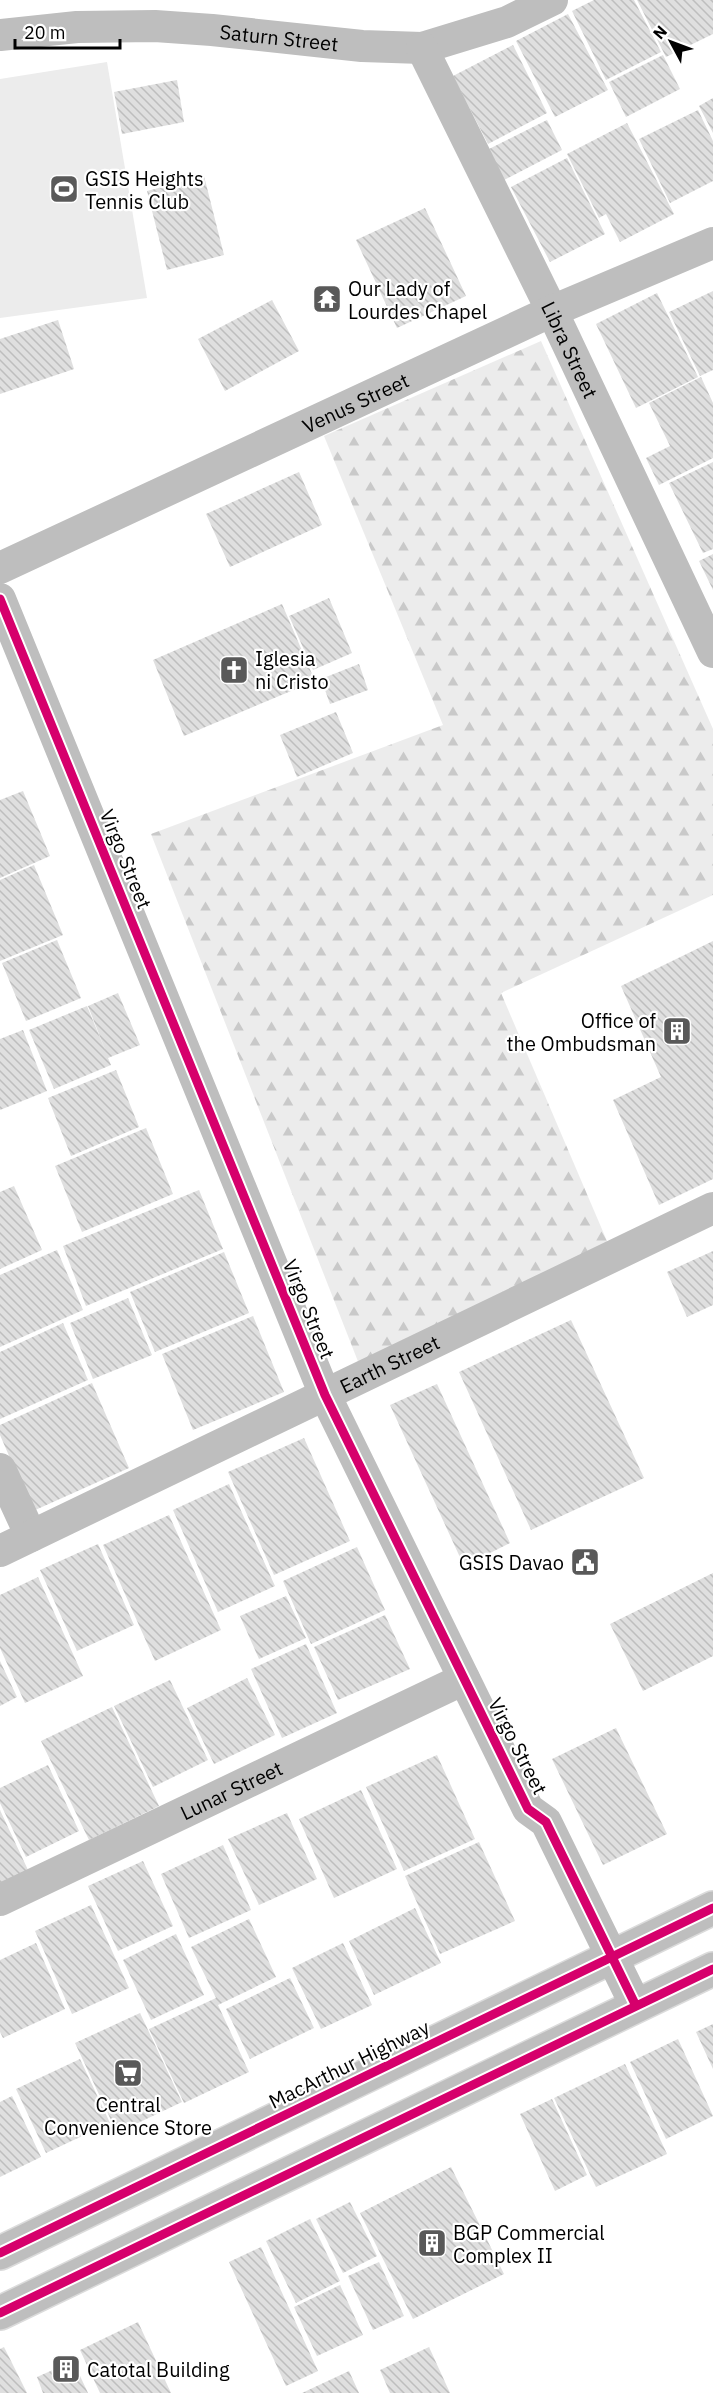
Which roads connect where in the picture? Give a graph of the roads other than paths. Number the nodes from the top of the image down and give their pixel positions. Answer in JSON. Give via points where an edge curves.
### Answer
{"nodes":[{"id":1,"x":552,"y":0,"type":"edge"},
{"id":2,"x":508,"y":11,"type":"edge"},
{"id":3,"x":0,"y":35,"type":"edge"},
{"id":4,"x":423,"y":48,"type":"junction"},
{"id":5,"x":713,"y":243,"type":"edge"},
{"id":6,"x":552,"y":311,"type":"junction"},
{"id":7,"x":0,"y":568,"type":"edge"},
{"id":8,"x":0,"y":599,"type":"edge"},
{"id":9,"x":713,"y":652,"type":"edge"},
{"id":10,"x":713,"y":1208,"type":"edge"},
{"id":11,"x":325,"y":1395,"type":"junction"},
{"id":12,"x":0,"y":1469,"type":"edge"},
{"id":13,"x":31,"y":1536,"type":"junction"},
{"id":14,"x":0,"y":1551,"type":"edge"},
{"id":15,"x":464,"y":1679,"type":"junction"},
{"id":16,"x":0,"y":1900,"type":"edge"},
{"id":17,"x":713,"y":1908,"type":"edge"},
{"id":18,"x":603,"y":1961,"type":"junction"},
{"id":19,"x":713,"y":1969,"type":"edge"},
{"id":20,"x":627,"y":2011,"type":"junction"},
{"id":21,"x":0,"y":2253,"type":"edge"},
{"id":22,"x":0,"y":2313,"type":"edge"}],
"edges":[{"from":1,"to":2,"type":"street","name":"Saturn Street"},
{"from":2,"to":4,"type":"street","name":"Saturn Street"},
{"from":3,"to":4,"type":"street","name":"Saturn Street","via":[[76,27],[155,26]]},
{"from":4,"to":6,"type":"street","name":"Libra Street"},
{"from":5,"to":6,"type":"street","name":"Venus Street"},
{"from":6,"to":7,"type":"street","name":"Venus Street"},
{"from":6,"to":9,"type":"street","name":"Libra Street"},
{"from":8,"to":11,"type":"street","name":"Virgo Street"},
{"from":10,"to":11,"type":"street","name":"Earth Street"},
{"from":11,"to":13,"type":"street","name":"Earth Street"},
{"from":11,"to":15,"type":"street","name":"Virgo Street"},
{"from":12,"to":13,"type":"street"},
{"from":13,"to":14,"type":"street","name":"Earth Street"},
{"from":15,"to":16,"type":"street","name":"Lunar Street"},
{"from":15,"to":18,"type":"street","name":"Virgo Street","via":[[528,1809],[546,1822]]},
{"from":17,"to":18,"type":"main road","name":"MacArthur Highway"},
{"from":18,"to":20,"type":"street","name":"Virgo Street"},
{"from":18,"to":21,"type":"main road","name":"MacArthur Highway"},
{"from":19,"to":20,"type":"main road"},
{"from":20,"to":22,"type":"main road"}]}
